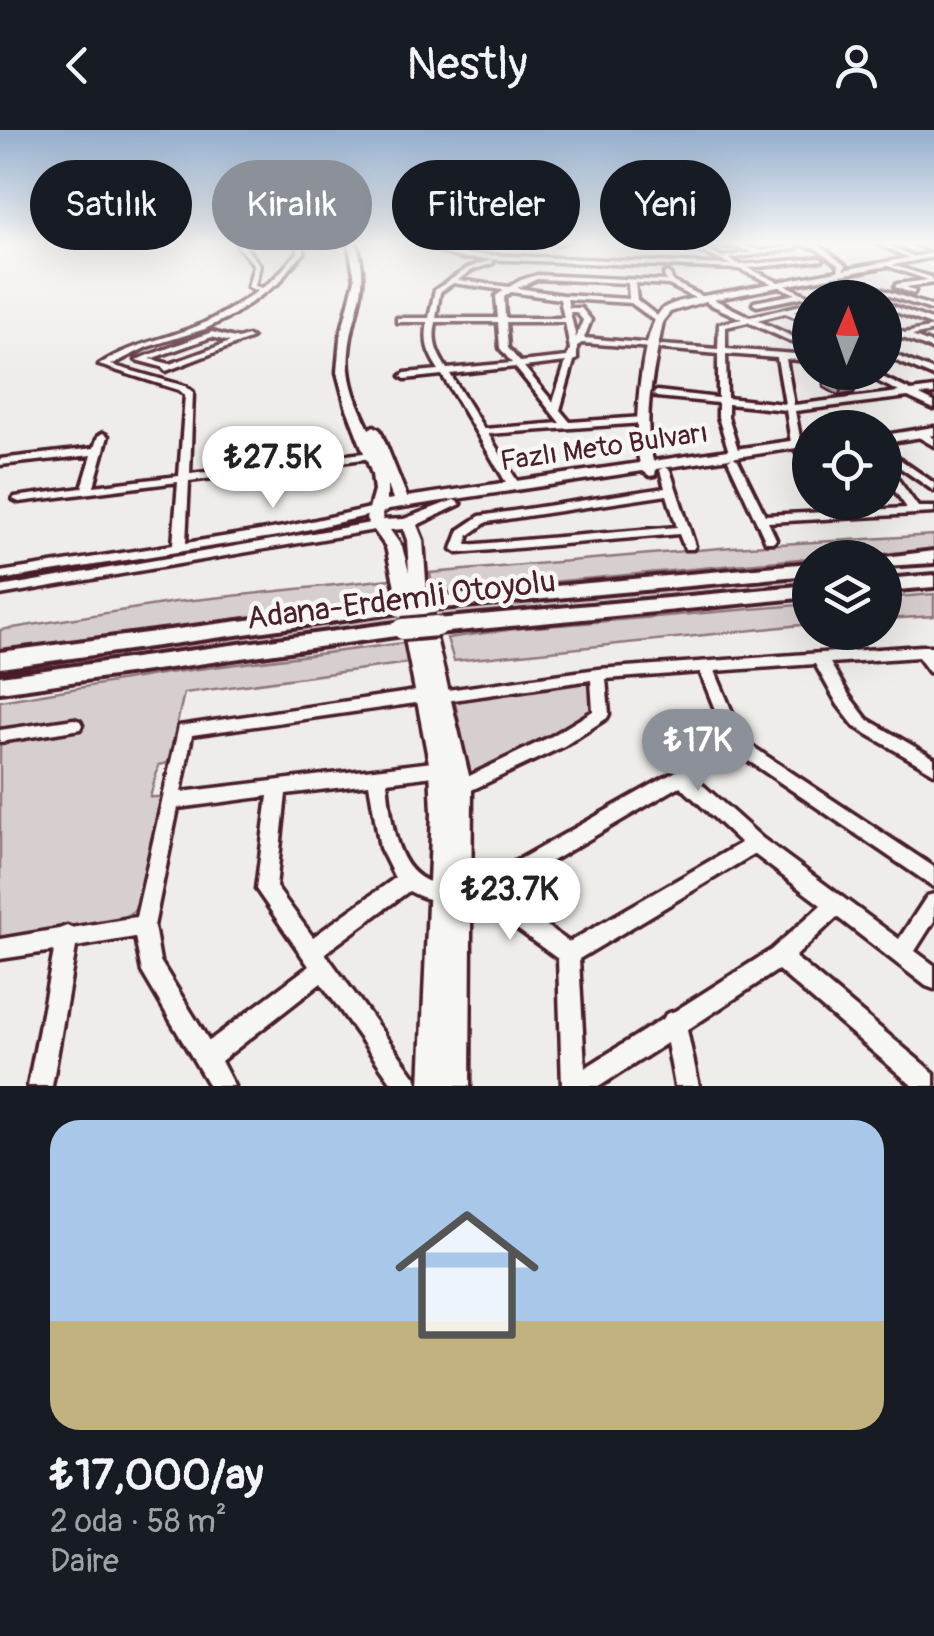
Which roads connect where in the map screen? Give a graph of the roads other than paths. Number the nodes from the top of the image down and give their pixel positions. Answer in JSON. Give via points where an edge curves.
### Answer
{"nodes":[{"id":1,"x":252,"y":287,"type":"edge"},
{"id":2,"x":268,"y":287,"type":"edge"},
{"id":3,"x":361,"y":287,"type":"edge"},
{"id":4,"x":369,"y":287,"type":"edge"},
{"id":5,"x":445,"y":287,"type":"edge"},
{"id":6,"x":489,"y":287,"type":"edge"},
{"id":7,"x":516,"y":287,"type":"edge"},
{"id":8,"x":632,"y":287,"type":"edge"},
{"id":9,"x":678,"y":287,"type":"edge"},
{"id":10,"x":782,"y":287,"type":"joint"},
{"id":11,"x":899,"y":287,"type":"edge"},
{"id":12,"x":260,"y":290,"type":"junction"},
{"id":13,"x":511,"y":290,"type":"junction"},
{"id":14,"x":792,"y":292,"type":"edge"},
{"id":15,"x":563,"y":297,"type":"junction"},
{"id":16,"x":902,"y":298,"type":"edge"},
{"id":17,"x":707,"y":300,"type":"junction"},
{"id":18,"x":934,"y":300,"type":"edge"},
{"id":19,"x":633,"y":301,"type":"junction"},
{"id":20,"x":792,"y":301,"type":"edge"},
{"id":21,"x":757,"y":304,"type":"dead end"},
{"id":22,"x":792,"y":306,"type":"edge"},
{"id":23,"x":784,"y":310,"type":"junction"},
{"id":24,"x":934,"y":310,"type":"edge"},
{"id":25,"x":902,"y":312,"type":"edge"},
{"id":26,"x":792,"y":313,"type":"edge"},
{"id":27,"x":565,"y":315,"type":"junction"},
{"id":28,"x":745,"y":318,"type":"junction"},
{"id":29,"x":400,"y":320,"type":"dead end"},
{"id":30,"x":431,"y":320,"type":"junction"},
{"id":31,"x":501,"y":320,"type":"junction"},
{"id":32,"x":658,"y":321,"type":"junction"},
{"id":33,"x":934,"y":326,"type":"edge"},
{"id":34,"x":904,"y":336,"type":"joint"},
{"id":35,"x":248,"y":338,"type":"dead end"},
{"id":36,"x":792,"y":340,"type":"edge"},
{"id":37,"x":236,"y":341,"type":"junction"},
{"id":38,"x":575,"y":347,"type":"junction"},
{"id":39,"x":658,"y":347,"type":"junction"},
{"id":40,"x":934,"y":348,"type":"edge"},
{"id":41,"x":722,"y":352,"type":"junction"},
{"id":42,"x":781,"y":356,"type":"junction"},
{"id":43,"x":792,"y":357,"type":"edge"},
{"id":44,"x":902,"y":360,"type":"edge"},
{"id":45,"x":518,"y":364,"type":"junction"},
{"id":46,"x":170,"y":366,"type":"junction"},
{"id":47,"x":441,"y":372,"type":"junction"},
{"id":48,"x":934,"y":374,"type":"edge"},
{"id":49,"x":405,"y":376,"type":"dead end"},
{"id":50,"x":148,"y":378,"type":"junction"},
{"id":51,"x":902,"y":389,"type":"edge"},
{"id":52,"x":934,"y":391,"type":"edge"},
{"id":53,"x":656,"y":394,"type":"junction"},
{"id":54,"x":912,"y":394,"type":"junction"},
{"id":55,"x":722,"y":400,"type":"junction"},
{"id":56,"x":934,"y":406,"type":"edge"},
{"id":57,"x":789,"y":407,"type":"junction"},
{"id":58,"x":554,"y":410,"type":"junction"},
{"id":59,"x":792,"y":415,"type":"edge"},
{"id":60,"x":643,"y":420,"type":"junction"},
{"id":61,"x":568,"y":425,"type":"junction"},
{"id":62,"x":929,"y":430,"type":"edge"},
{"id":63,"x":902,"y":431,"type":"edge"},
{"id":64,"x":480,"y":432,"type":"junction"},
{"id":65,"x":102,"y":436,"type":"dead end"},
{"id":66,"x":902,"y":436,"type":"edge"},
{"id":67,"x":934,"y":443,"type":"edge"},
{"id":68,"x":792,"y":448,"type":"edge"},
{"id":69,"x":98,"y":452,"type":"junction"},
{"id":70,"x":372,"y":455,"type":"junction"},
{"id":71,"x":733,"y":457,"type":"junction"},
{"id":72,"x":0,"y":462,"type":"edge"},
{"id":73,"x":902,"y":464,"type":"edge"},
{"id":74,"x":655,"y":467,"type":"junction"},
{"id":75,"x":182,"y":479,"type":"junction"},
{"id":76,"x":513,"y":484,"type":"junction"},
{"id":77,"x":934,"y":488,"type":"edge"},
{"id":78,"x":87,"y":490,"type":"junction"},
{"id":79,"x":671,"y":491,"type":"junction"},
{"id":80,"x":902,"y":492,"type":"edge"},
{"id":81,"x":20,"y":499,"type":"dead end"},
{"id":82,"x":432,"y":505,"type":"junction"},
{"id":83,"x":934,"y":510,"type":"edge"},
{"id":84,"x":902,"y":511,"type":"edge"},
{"id":85,"x":916,"y":511,"type":"junction"},
{"id":86,"x":408,"y":513,"type":"junction"},
{"id":87,"x":792,"y":514,"type":"edge"},
{"id":88,"x":379,"y":515,"type":"junction"},
{"id":89,"x":762,"y":518,"type":"junction"},
{"id":90,"x":350,"y":530,"type":"junction"},
{"id":91,"x":682,"y":530,"type":"junction"},
{"id":92,"x":770,"y":538,"type":"dead end"},
{"id":93,"x":391,"y":542,"type":"junction"},
{"id":94,"x":689,"y":546,"type":"dead end"},
{"id":95,"x":178,"y":549,"type":"junction"},
{"id":96,"x":934,"y":560,"type":"edge"},
{"id":97,"x":902,"y":569,"type":"edge"},
{"id":98,"x":792,"y":571,"type":"edge"},
{"id":99,"x":0,"y":576,"type":"edge"},
{"id":100,"x":934,"y":584,"type":"edge"},
{"id":101,"x":902,"y":589,"type":"edge"},
{"id":102,"x":0,"y":591,"type":"edge"},
{"id":103,"x":792,"y":592,"type":"edge"},
{"id":104,"x":417,"y":616,"type":"junction"},
{"id":105,"x":927,"y":651,"type":"edge"},
{"id":106,"x":820,"y":658,"type":"junction"},
{"id":107,"x":0,"y":660,"type":"edge"},
{"id":108,"x":705,"y":666,"type":"junction"},
{"id":109,"x":934,"y":668,"type":"edge"},
{"id":110,"x":598,"y":674,"type":"junction"},
{"id":111,"x":0,"y":684,"type":"edge"},
{"id":112,"x":431,"y":696,"type":"junction"},
{"id":113,"x":74,"y":725,"type":"dead end"},
{"id":114,"x":0,"y":736,"type":"edge"},
{"id":115,"x":737,"y":746,"type":"junction"},
{"id":116,"x":934,"y":766,"type":"edge"},
{"id":117,"x":441,"y":768,"type":"junction"},
{"id":118,"x":377,"y":774,"type":"junction"},
{"id":119,"x":680,"y":776,"type":"junction"},
{"id":120,"x":278,"y":788,"type":"junction"},
{"id":121,"x":460,"y":788,"type":"junction"},
{"id":122,"x":172,"y":801,"type":"junction"},
{"id":123,"x":756,"y":844,"type":"junction"},
{"id":124,"x":934,"y":878,"type":"edge"},
{"id":125,"x":407,"y":880,"type":"junction"},
{"id":126,"x":462,"y":894,"type":"junction"},
{"id":127,"x":934,"y":903,"type":"edge"},
{"id":128,"x":836,"y":906,"type":"junction"},
{"id":129,"x":144,"y":926,"type":"junction"},
{"id":130,"x":67,"y":936,"type":"junction"},
{"id":131,"x":0,"y":949,"type":"edge"},
{"id":132,"x":568,"y":954,"type":"junction"},
{"id":133,"x":901,"y":954,"type":"junction"},
{"id":134,"x":779,"y":957,"type":"junction"},
{"id":135,"x":316,"y":960,"type":"junction"},
{"id":136,"x":934,"y":978,"type":"edge"},
{"id":137,"x":674,"y":1022,"type":"junction"},
{"id":138,"x":207,"y":1057,"type":"junction"},
{"id":139,"x":40,"y":1086,"type":"edge"},
{"id":140,"x":222,"y":1086,"type":"edge"},
{"id":141,"x":408,"y":1086,"type":"edge"},
{"id":142,"x":435,"y":1086,"type":"edge"},
{"id":143,"x":455,"y":1086,"type":"edge"},
{"id":144,"x":576,"y":1086,"type":"edge"},
{"id":145,"x":687,"y":1086,"type":"edge"},
{"id":146,"x":930,"y":1086,"type":"edge"}],
"edges":[{"from":1,"to":12,"type":"street"},
{"from":2,"to":12,"type":"street"},
{"from":3,"to":70,"type":"main road","via":[[342,368]]},
{"from":4,"to":86,"type":"main road","via":[[352,375]]},
{"from":5,"to":30,"type":"street","via":[[437,292]]},
{"from":6,"to":13,"type":"street"},
{"from":7,"to":13,"type":"street"},
{"from":8,"to":19,"type":"street"},
{"from":9,"to":17,"type":"street"},
{"from":10,"to":14,"type":"street"},
{"from":10,"to":17,"type":"main road"},
{"from":11,"to":18,"type":"street"},
{"from":12,"to":50,"type":"street","via":[[202,327],[103,365]]},
{"from":13,"to":15,"type":"street"},
{"from":13,"to":31,"type":"street","via":[[500,296]]},
{"from":15,"to":19,"type":"street"},
{"from":15,"to":27,"type":"street"},
{"from":16,"to":24,"type":"street"},
{"from":17,"to":28,"type":"street"},
{"from":17,"to":32,"type":"main road","via":[[667,310]]},
{"from":17,"to":39,"type":"main road","via":[[669,315]]},
{"from":19,"to":32,"type":"street"},
{"from":20,"to":21,"type":"street"},
{"from":22,"to":23,"type":"street"},
{"from":23,"to":26,"type":"street"},
{"from":23,"to":28,"type":"street"},
{"from":25,"to":33,"type":"street"},
{"from":27,"to":31,"type":"street"},
{"from":27,"to":38,"type":"street"},
{"from":27,"to":38,"type":"street","via":[[578,310],[587,320]]},
{"from":28,"to":36,"type":"street"},
{"from":28,"to":41,"type":"street","via":[[722,326]]},
{"from":29,"to":30,"type":"street"},
{"from":30,"to":31,"type":"street"},
{"from":30,"to":47,"type":"street","via":[[429,338]]},
{"from":31,"to":45,"type":"street","via":[[504,348]]},
{"from":32,"to":39,"type":"main road"},
{"from":33,"to":34,"type":"street"},
{"from":34,"to":40,"type":"street"},
{"from":35,"to":37,"type":"street"},
{"from":37,"to":46,"type":"street"},
{"from":37,"to":46,"type":"street","via":[[212,334],[140,360]]},
{"from":38,"to":39,"type":"street"},
{"from":38,"to":45,"type":"street"},
{"from":38,"to":58,"type":"street"},
{"from":39,"to":41,"type":"street"},
{"from":39,"to":53,"type":"main road"},
{"from":39,"to":60,"type":"main road"},
{"from":41,"to":42,"type":"street"},
{"from":41,"to":55,"type":"street"},
{"from":42,"to":43,"type":"street"},
{"from":42,"to":57,"type":"street"},
{"from":44,"to":48,"type":"street"},
{"from":45,"to":47,"type":"street"},
{"from":45,"to":58,"type":"street"},
{"from":46,"to":50,"type":"street"},
{"from":47,"to":49,"type":"street"},
{"from":47,"to":64,"type":"street"},
{"from":50,"to":75,"type":"street","via":[[190,394]]},
{"from":51,"to":54,"type":"street"},
{"from":52,"to":54,"type":"street"},
{"from":53,"to":55,"type":"street"},
{"from":53,"to":74,"type":"main road"},
{"from":54,"to":56,"type":"street"},
{"from":54,"to":57,"type":"street"},
{"from":55,"to":57,"type":"street"},
{"from":55,"to":71,"type":"street"},
{"from":57,"to":59,"type":"street"},
{"from":58,"to":61,"type":"street"},
{"from":60,"to":61,"type":"street"},
{"from":60,"to":74,"type":"main road"},
{"from":61,"to":64,"type":"street"},
{"from":62,"to":63,"type":"main road"},
{"from":62,"to":66,"type":"main road"},
{"from":62,"to":67,"type":"street"},
{"from":64,"to":76,"type":"street"},
{"from":65,"to":69,"type":"street"},
{"from":68,"to":71,"type":"main road","name":"Fazlı Meto Bulvarı"},
{"from":69,"to":72,"type":"street"},
{"from":69,"to":78,"type":"street"},
{"from":70,"to":75,"type":"street"},
{"from":70,"to":88,"type":"main road","via":[[382,495]]},
{"from":71,"to":74,"type":"main road","name":"Fazlı Meto Bulvarı"},
{"from":71,"to":89,"type":"street"},
{"from":73,"to":77,"type":"street"},
{"from":74,"to":76,"type":"main road","name":"Fazlı Meto Bulvarı"},
{"from":74,"to":79,"type":"street"},
{"from":74,"to":82,"type":"main road","name":"Fazlı Meto Bulvarı"},
{"from":75,"to":78,"type":"street"},
{"from":75,"to":95,"type":"street"},
{"from":76,"to":82,"type":"main road","name":"Fazlı Meto Bulvarı"},
{"from":78,"to":81,"type":"street"},
{"from":79,"to":91,"type":"street"},
{"from":79,"to":91,"type":"street","via":[[484,519],[463,533],[458,548]]},
{"from":80,"to":85,"type":"street"},
{"from":82,"to":86,"type":"main road"},
{"from":82,"to":86,"type":"main road","name":"Fazlı Meto Bulvarı"},
{"from":82,"to":86,"type":"main road","via":[[424,521]]},
{"from":83,"to":85,"type":"street"},
{"from":84,"to":85,"type":"street"},
{"from":86,"to":88,"type":"main road"},
{"from":86,"to":88,"type":"main road"},
{"from":86,"to":104,"type":"main road"},
{"from":87,"to":89,"type":"street"},
{"from":88,"to":90,"type":"street"},
{"from":88,"to":93,"type":"main road"},
{"from":88,"to":95,"type":"street"},
{"from":89,"to":92,"type":"street"},
{"from":90,"to":93,"type":"street"},
{"from":90,"to":102,"type":"street"},
{"from":91,"to":94,"type":"street"},
{"from":93,"to":104,"type":"main road"},
{"from":95,"to":99,"type":"street"},
{"from":96,"to":97,"type":"highway"},
{"from":98,"to":104,"type":"highway","name":"Adana-Erdemli Otoyolu"},
{"from":100,"to":101,"type":"highway"},
{"from":103,"to":104,"type":"highway","name":"Adana-Erdemli Otoyolu"},
{"from":104,"to":107,"type":"highway","name":"Adana-Erdemli Otoyolu"},
{"from":104,"to":111,"type":"highway","name":"Adana-Erdemli Otoyolu"},
{"from":104,"to":112,"type":"main road"},
{"from":105,"to":106,"type":"street"},
{"from":105,"to":109,"type":"street"},
{"from":106,"to":108,"type":"street"},
{"from":106,"to":116,"type":"street","via":[[861,723]]},
{"from":108,"to":110,"type":"street"},
{"from":108,"to":115,"type":"street"},
{"from":110,"to":112,"type":"street"},
{"from":110,"to":121,"type":"street","via":[[601,714]]},
{"from":112,"to":117,"type":"main road"},
{"from":112,"to":121,"type":"main road"},
{"from":112,"to":122,"type":"street","via":[[184,730]]},
{"from":113,"to":114,"type":"street"},
{"from":115,"to":119,"type":"street"},
{"from":115,"to":124,"type":"street"},
{"from":117,"to":118,"type":"street"},
{"from":117,"to":126,"type":"main road"},
{"from":118,"to":120,"type":"street"},
{"from":118,"to":125,"type":"street","via":[[384,843]]},
{"from":119,"to":123,"type":"street"},
{"from":119,"to":126,"type":"street"},
{"from":120,"to":122,"type":"street"},
{"from":120,"to":135,"type":"street","via":[[266,889]]},
{"from":121,"to":126,"type":"main road"},
{"from":122,"to":129,"type":"street"},
{"from":123,"to":128,"type":"street"},
{"from":123,"to":132,"type":"street"},
{"from":125,"to":126,"type":"street","via":[[424,893]]},
{"from":125,"to":135,"type":"street"},
{"from":126,"to":132,"type":"street"},
{"from":126,"to":142,"type":"main road"},
{"from":126,"to":143,"type":"main road"},
{"from":127,"to":133,"type":"street"},
{"from":128,"to":133,"type":"street"},
{"from":128,"to":134,"type":"street"},
{"from":129,"to":130,"type":"street"},
{"from":129,"to":138,"type":"street","via":[[150,964]]},
{"from":130,"to":131,"type":"street"},
{"from":130,"to":139,"type":"street"},
{"from":132,"to":144,"type":"street"},
{"from":133,"to":136,"type":"street"},
{"from":134,"to":137,"type":"street"},
{"from":134,"to":146,"type":"street"},
{"from":135,"to":138,"type":"street"},
{"from":135,"to":141,"type":"street"},
{"from":137,"to":144,"type":"street"},
{"from":137,"to":145,"type":"street"},
{"from":138,"to":140,"type":"street"}]}
